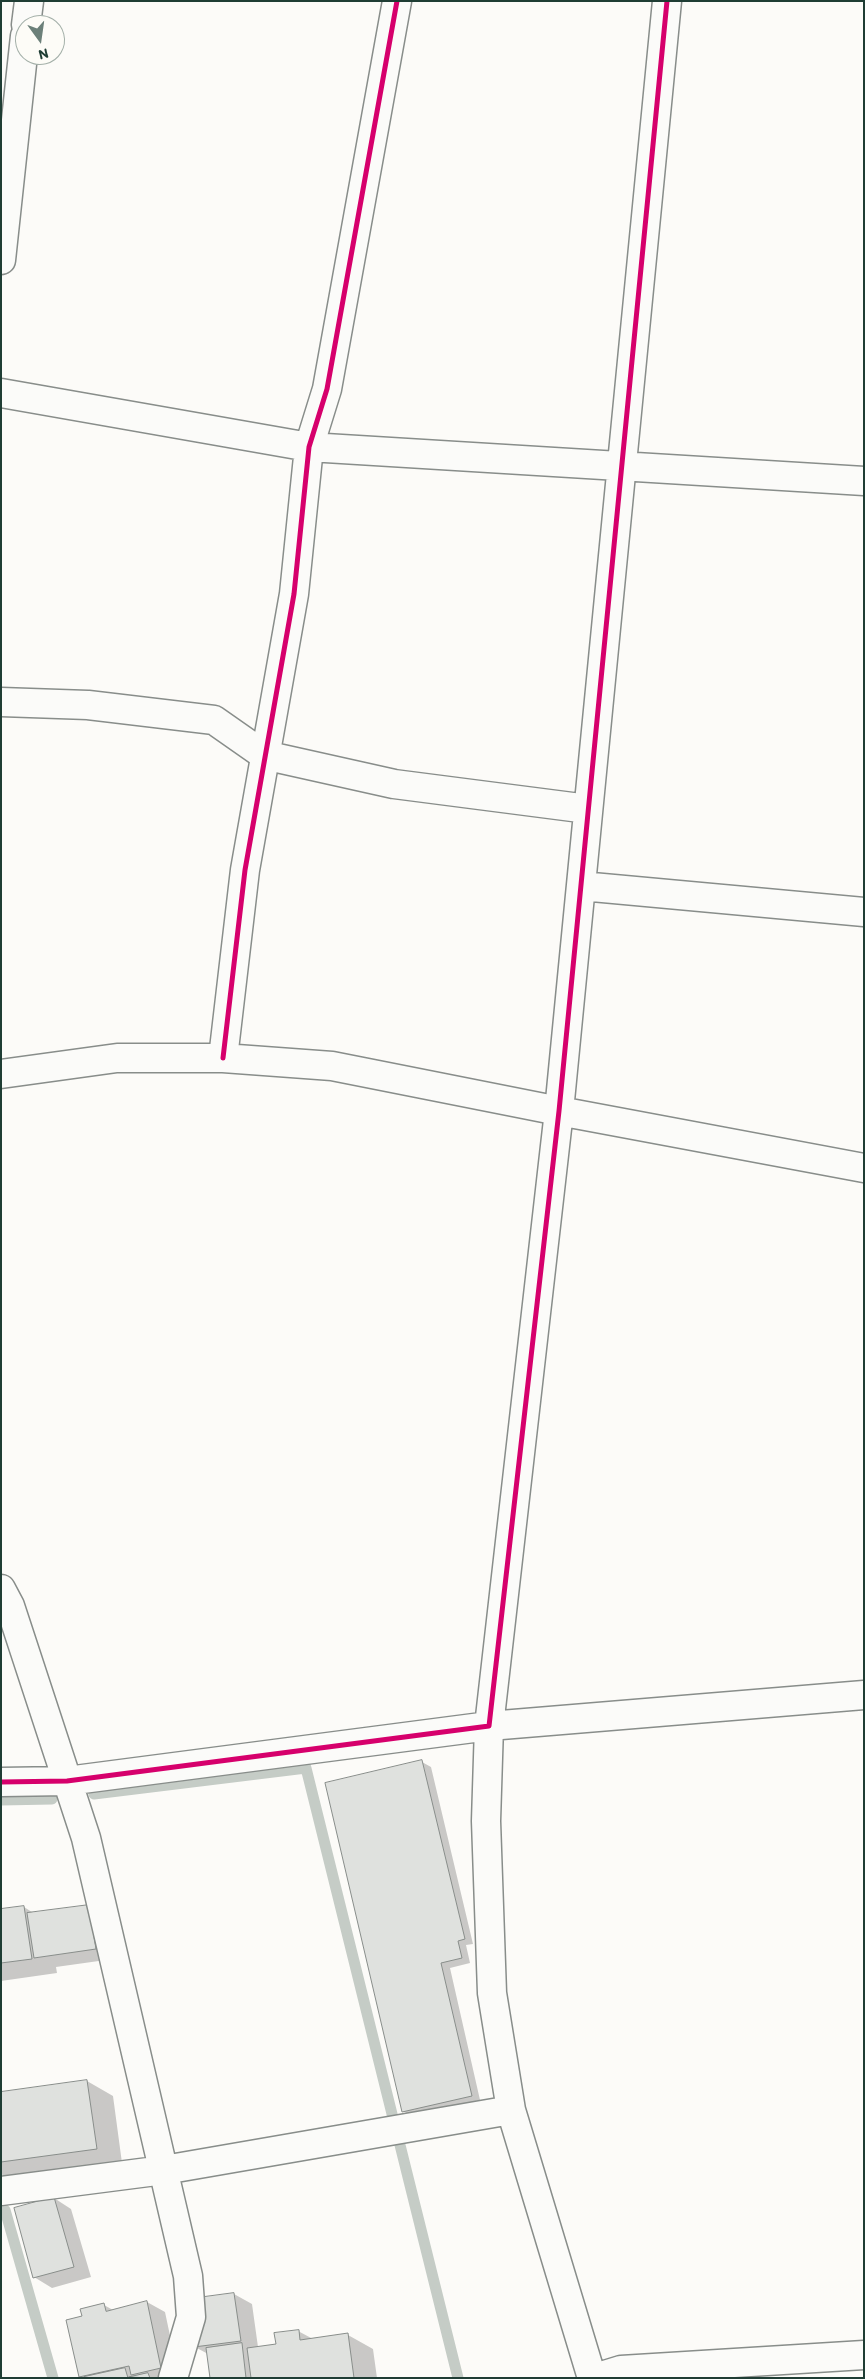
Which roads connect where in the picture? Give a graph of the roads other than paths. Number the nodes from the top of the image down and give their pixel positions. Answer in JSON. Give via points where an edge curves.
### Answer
{"nodes":[{"id":1,"x":29,"y":1,"type":"edge"},
{"id":2,"x":397,"y":1,"type":"edge"},
{"id":3,"x":667,"y":1,"type":"edge"},
{"id":4,"x":27,"y":15,"type":"edge"},
{"id":5,"x":22,"y":65,"type":"edge"},
{"id":6,"x":1,"y":260,"type":"edge"},
{"id":7,"x":1,"y":393,"type":"edge"},
{"id":8,"x":309,"y":447,"type":"junction"},
{"id":9,"x":623,"y":466,"type":"junction"},
{"id":10,"x":864,"y":481,"type":"edge"},
{"id":11,"x":1,"y":702,"type":"edge"},
{"id":12,"x":264,"y":755,"type":"junction"},
{"id":13,"x":588,"y":809,"type":"junction"},
{"id":14,"x":581,"y":886,"type":"junction"},
{"id":15,"x":864,"y":912,"type":"edge"},
{"id":16,"x":223,"y":1058,"type":"junction"},
{"id":17,"x":1,"y":1074,"type":"edge"},
{"id":18,"x":559,"y":1111,"type":"junction"},
{"id":19,"x":864,"y":1168,"type":"edge"},
{"id":20,"x":1,"y":1589,"type":"edge"},
{"id":21,"x":864,"y":1696,"type":"edge"},
{"id":22,"x":489,"y":1726,"type":"junction"},
{"id":23,"x":67,"y":1781,"type":"junction"},
{"id":24,"x":1,"y":1782,"type":"edge"},
{"id":25,"x":512,"y":2110,"type":"junction"},
{"id":26,"x":164,"y":2170,"type":"junction"},
{"id":27,"x":1,"y":2191,"type":"edge"},
{"id":28,"x":864,"y":2355,"type":"edge"},
{"id":29,"x":173,"y":2378,"type":"edge"},
{"id":30,"x":593,"y":2378,"type":"edge"}],
"edges":[{"from":1,"to":4,"type":"street"},
{"from":2,"to":8,"type":"street","via":[[327,389]]},
{"from":3,"to":9,"type":"street"},
{"from":5,"to":6,"type":"street"},
{"from":7,"to":8,"type":"street"},
{"from":8,"to":9,"type":"street"},
{"from":8,"to":12,"type":"street","via":[[294,594]]},
{"from":9,"to":10,"type":"street"},
{"from":9,"to":13,"type":"street"},
{"from":11,"to":12,"type":"street","via":[[88,705],[214,720]]},
{"from":12,"to":13,"type":"street","via":[[394,784]]},
{"from":12,"to":16,"type":"street","via":[[245,870]]},
{"from":13,"to":14,"type":"street"},
{"from":14,"to":15,"type":"street"},
{"from":14,"to":18,"type":"street"},
{"from":16,"to":17,"type":"street","via":[[117,1058]]},
{"from":16,"to":18,"type":"street","via":[[332,1066]]},
{"from":18,"to":19,"type":"street"},
{"from":18,"to":22,"type":"street"},
{"from":20,"to":23,"type":"street","via":[[10,1606]]},
{"from":21,"to":22,"type":"street"},
{"from":22,"to":23,"type":"street"},
{"from":22,"to":25,"type":"street","via":[[486,1820],[492,1993]]},
{"from":23,"to":24,"type":"street"},
{"from":23,"to":26,"type":"street","via":[[86,1838]]},
{"from":25,"to":26,"type":"street"},
{"from":25,"to":30,"type":"street"},
{"from":26,"to":27,"type":"street"},
{"from":26,"to":29,"type":"street","via":[[188,2276],[191,2317]]},
{"from":28,"to":30,"type":"street","via":[[621,2370]]}]}
